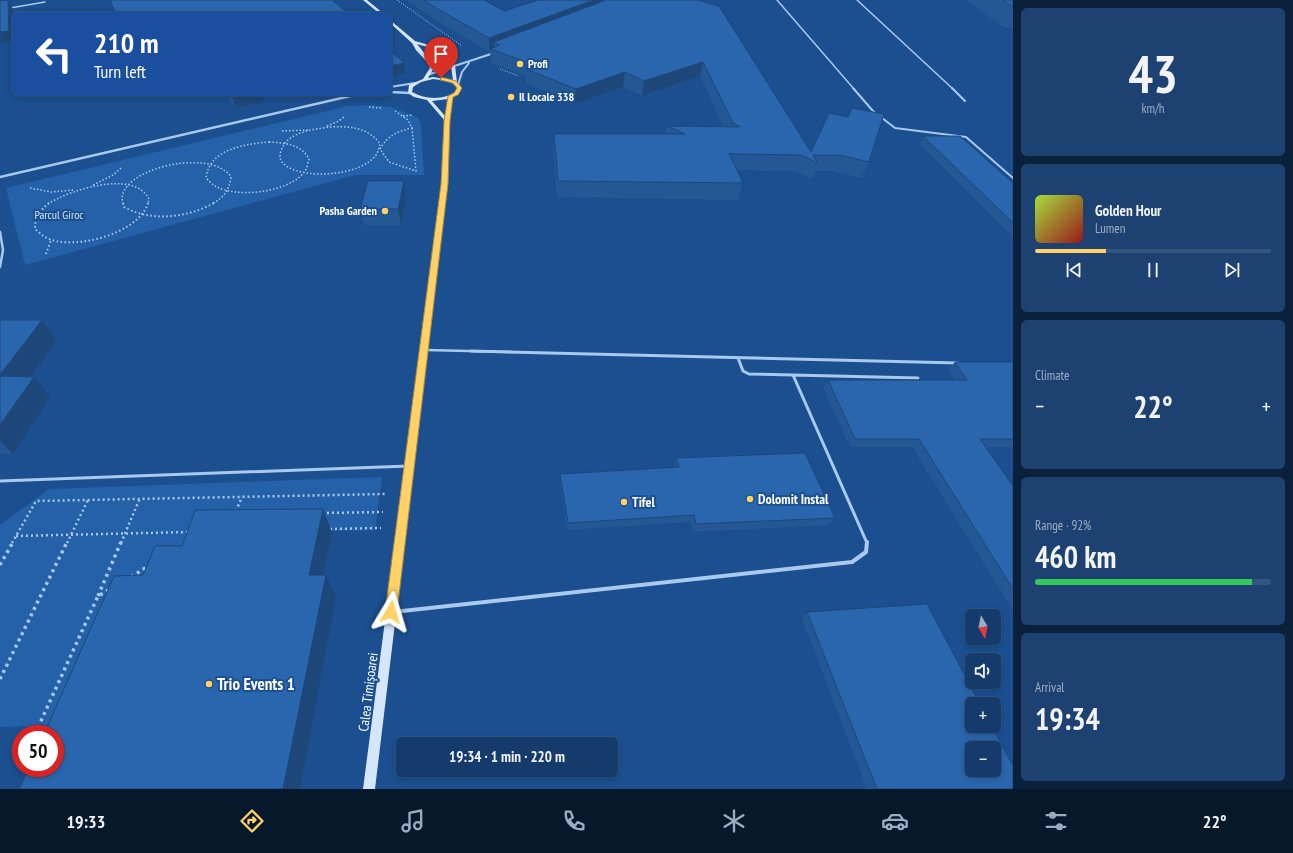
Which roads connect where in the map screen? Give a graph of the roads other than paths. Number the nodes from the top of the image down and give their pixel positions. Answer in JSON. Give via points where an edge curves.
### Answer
{"nodes":[{"id":1,"x":365,"y":0,"type":"edge"},
{"id":2,"x":777,"y":0,"type":"edge"},
{"id":3,"x":857,"y":0,"type":"edge"},
{"id":4,"x":45,"y":2,"type":"dead end"},
{"id":5,"x":8,"y":8,"type":"edge"},
{"id":6,"x":380,"y":12,"type":"edge"},
{"id":7,"x":392,"y":23,"type":"edge"},
{"id":8,"x":414,"y":42,"type":"junction"},
{"id":9,"x":501,"y":51,"type":"edge"},
{"id":10,"x":470,"y":62,"type":"junction"},
{"id":11,"x":453,"y":66,"type":"junction"},
{"id":12,"x":430,"y":74,"type":"junction"},
{"id":13,"x":425,"y":79,"type":"junction"},
{"id":14,"x":415,"y":83,"type":"junction"},
{"id":15,"x":457,"y":83,"type":"junction"},
{"id":16,"x":392,"y":87,"type":"edge"},
{"id":17,"x":392,"y":92,"type":"edge"},
{"id":18,"x":410,"y":93,"type":"junction"},
{"id":19,"x":351,"y":96,"type":"edge"},
{"id":20,"x":451,"y":96,"type":"junction"},
{"id":21,"x":428,"y":99,"type":"junction"},
{"id":22,"x":965,"y":101,"type":"dead end"},
{"id":23,"x":447,"y":121,"type":"junction"},
{"id":24,"x":0,"y":177,"type":"edge"},
{"id":25,"x":1013,"y":178,"type":"edge"},
{"id":26,"x":0,"y":232,"type":"edge"},
{"id":27,"x":0,"y":267,"type":"edge"},
{"id":28,"x":424,"y":349,"type":"junction"},
{"id":29,"x":738,"y":358,"type":"junction"},
{"id":30,"x":966,"y":363,"type":"edge"},
{"id":31,"x":793,"y":375,"type":"junction"},
{"id":32,"x":918,"y":378,"type":"edge"},
{"id":33,"x":409,"y":466,"type":"junction"},
{"id":34,"x":0,"y":481,"type":"edge"},
{"id":35,"x":391,"y":612,"type":"junction"},
{"id":36,"x":369,"y":789,"type":"edge"}],
"edges":[{"from":1,"to":6,"type":"main road"},
{"from":2,"to":25,"type":"lane","via":[[873,111],[894,128],[966,137]]},
{"from":3,"to":22,"type":"lane"},
{"from":4,"to":5,"type":"lane"},
{"from":7,"to":8,"type":"main road"},
{"from":8,"to":11,"type":"main road","via":[[428,46]]},
{"from":8,"to":12,"type":"main road","via":[[416,49],[431,62]]},
{"from":9,"to":10,"type":"street"},
{"from":10,"to":11,"type":"street"},
{"from":10,"to":15,"type":"street"},
{"from":11,"to":12,"type":"street"},
{"from":11,"to":15,"type":"main road"},
{"from":12,"to":13,"type":"main road"},
{"from":13,"to":14,"type":"main road"},
{"from":13,"to":15,"type":"main road","via":[[441,78]]},
{"from":14,"to":16,"type":"street"},
{"from":14,"to":18,"type":"main road","via":[[411,86]]},
{"from":15,"to":20,"type":"main road","via":[[459,91]]},
{"from":17,"to":18,"type":"street"},
{"from":18,"to":21,"type":"main road"},
{"from":19,"to":24,"type":"street"},
{"from":20,"to":21,"type":"main road"},
{"from":20,"to":23,"type":"main road","name":"Calea Timișoarei"},
{"from":21,"to":23,"type":"main road"},
{"from":23,"to":28,"type":"main road","name":"Calea Timișoarei","via":[[444,184]]},
{"from":26,"to":27,"type":"lane","via":[[3,250]]},
{"from":28,"to":29,"type":"lane"},
{"from":28,"to":33,"type":"main road","name":"Calea Timișoarei"},
{"from":29,"to":30,"type":"lane"},
{"from":29,"to":31,"type":"lane","via":[[743,371],[749,374]]},
{"from":31,"to":32,"type":"lane"},
{"from":31,"to":35,"type":"lane","via":[[867,541],[866,552],[852,562]]},
{"from":33,"to":34,"type":"lane"},
{"from":33,"to":35,"type":"main road","name":"Calea Timișoarei"},
{"from":35,"to":36,"type":"main road","name":"Calea Timișoarei"}]}
